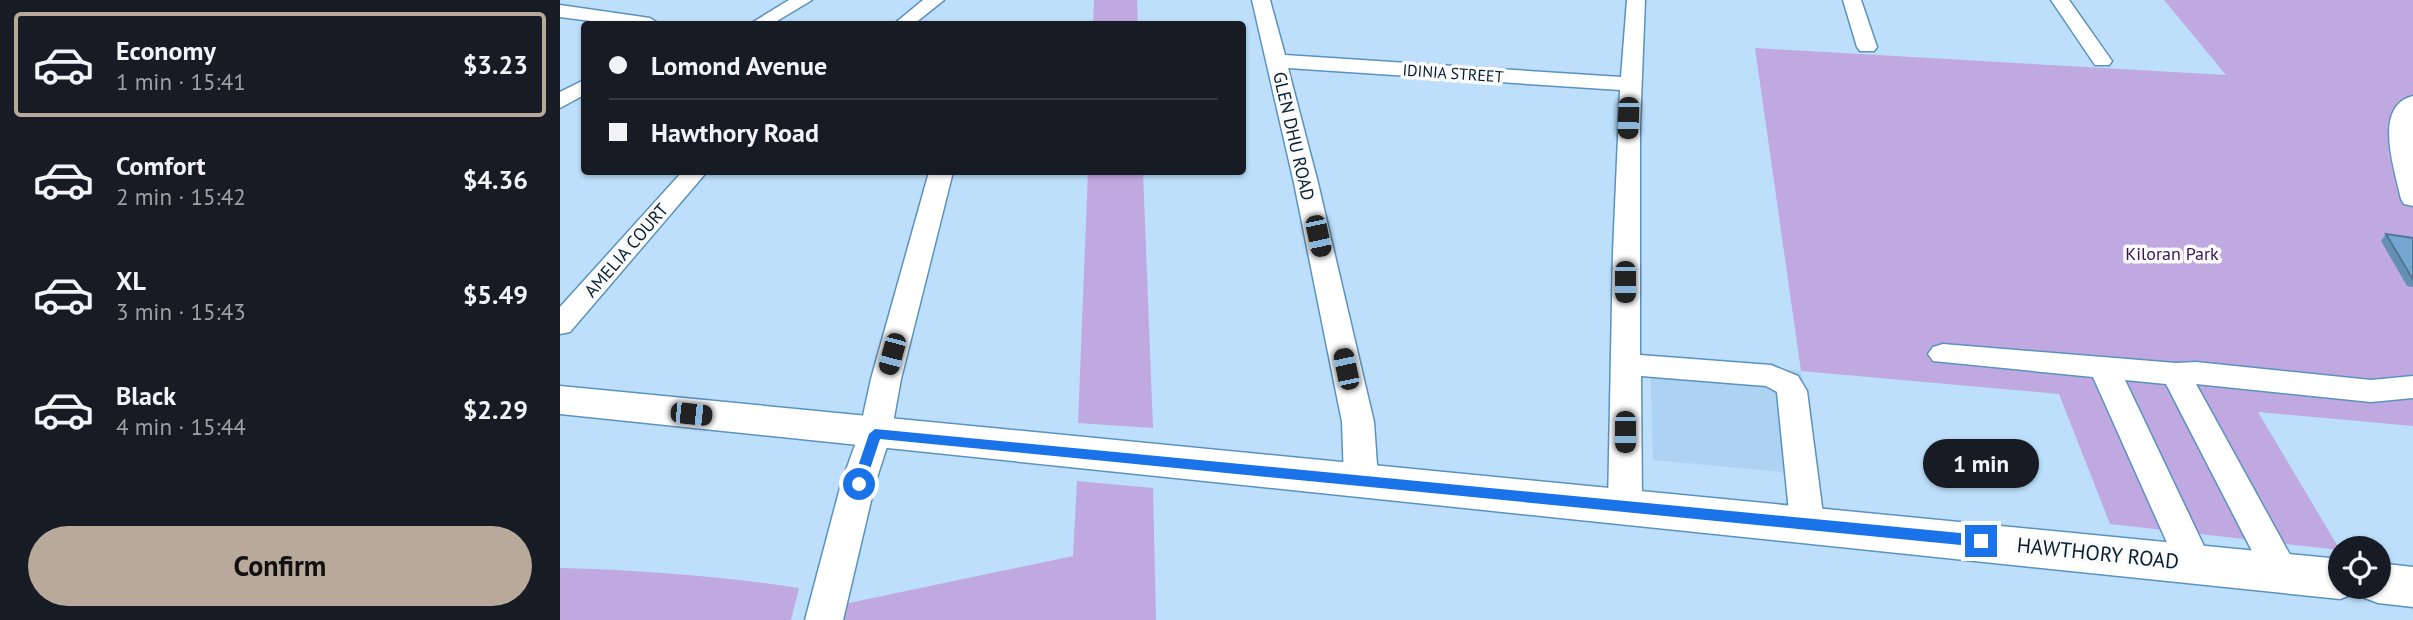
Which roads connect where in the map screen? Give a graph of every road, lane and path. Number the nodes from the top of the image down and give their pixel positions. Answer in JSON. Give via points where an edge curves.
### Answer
{"nodes":[{"id":1,"x":803,"y":0,"type":"edge"},
{"id":2,"x":935,"y":0,"type":"edge"},
{"id":3,"x":1261,"y":0,"type":"edge"},
{"id":4,"x":1636,"y":0,"type":"edge"},
{"id":5,"x":1852,"y":0,"type":"edge"},
{"id":6,"x":2060,"y":0,"type":"edge"},
{"id":7,"x":560,"y":11,"type":"edge"},
{"id":8,"x":629,"y":21,"type":"edge"},
{"id":9,"x":764,"y":21,"type":"edge"},
{"id":10,"x":907,"y":21,"type":"edge"},
{"id":11,"x":1867,"y":47,"type":"dead end"},
{"id":12,"x":1277,"y":61,"type":"junction"},
{"id":13,"x":2102,"y":61,"type":"dead end"},
{"id":14,"x":1630,"y":84,"type":"junction"},
{"id":15,"x":581,"y":88,"type":"edge"},
{"id":16,"x":560,"y":102,"type":"edge"},
{"id":17,"x":2413,"y":102,"type":"edge"},
{"id":18,"x":691,"y":175,"type":"edge"},
{"id":19,"x":946,"y":175,"type":"edge"},
{"id":20,"x":2413,"y":200,"type":"edge"},
{"id":21,"x":560,"y":325,"type":"edge"},
{"id":22,"x":1943,"y":354,"type":"dead end"},
{"id":23,"x":1625,"y":364,"type":"junction"},
{"id":24,"x":2104,"y":368,"type":"junction"},
{"id":25,"x":2176,"y":374,"type":"junction"},
{"id":26,"x":2413,"y":387,"type":"edge"},
{"id":27,"x":560,"y":400,"type":"edge"},
{"id":28,"x":875,"y":434,"type":"junction"},
{"id":29,"x":1361,"y":479,"type":"junction"},
{"id":30,"x":1625,"y":505,"type":"junction"},
{"id":31,"x":1807,"y":522,"type":"junction"},
{"id":32,"x":2194,"y":563,"type":"junction"},
{"id":33,"x":2282,"y":573,"type":"junction"},
{"id":34,"x":2328,"y":578,"type":"edge"},
{"id":35,"x":2391,"y":584,"type":"edge"},
{"id":36,"x":2413,"y":587,"type":"edge"},
{"id":37,"x":824,"y":620,"type":"edge"}],
"edges":[{"from":1,"to":9,"type":"street"},
{"from":2,"to":10,"type":"street"},
{"from":3,"to":12,"type":"street","name":"GLEN DHU ROAD"},
{"from":4,"to":14,"type":"street"},
{"from":5,"to":11,"type":"street"},
{"from":6,"to":13,"type":"street"},
{"from":7,"to":8,"type":"street"},
{"from":12,"to":14,"type":"street","name":"IDINIA STREET"},
{"from":12,"to":29,"type":"street","name":"GLEN DHU ROAD","via":[[1358,422]]},
{"from":14,"to":23,"type":"street"},
{"from":15,"to":16,"type":"street"},
{"from":17,"to":20,"type":"street","via":[[2402,112],[2400,137]]},
{"from":18,"to":21,"type":"street","name":"AMELIA COURT"},
{"from":19,"to":28,"type":"street","via":[[886,379]]},
{"from":22,"to":24,"type":"street"},
{"from":23,"to":30,"type":"street"},
{"from":23,"to":31,"type":"street","via":[[1771,376],[1787,384],[1792,391]]},
{"from":24,"to":25,"type":"street"},
{"from":24,"to":32,"type":"street"},
{"from":25,"to":26,"type":"street","via":[[2371,391]]},
{"from":25,"to":33,"type":"street"},
{"from":27,"to":28,"type":"main road","name":"HAWTHORY ROAD"},
{"from":28,"to":29,"type":"main road","name":"HAWTHORY ROAD"},
{"from":28,"to":37,"type":"street"},
{"from":29,"to":30,"type":"main road","name":"HAWTHORY ROAD"},
{"from":30,"to":31,"type":"main road","name":"HAWTHORY ROAD"},
{"from":31,"to":32,"type":"main road","name":"HAWTHORY ROAD"},
{"from":32,"to":33,"type":"main road","name":"HAWTHORY ROAD"},
{"from":33,"to":34,"type":"main road","name":"HAWTHORY ROAD"},
{"from":35,"to":36,"type":"main road"}]}
